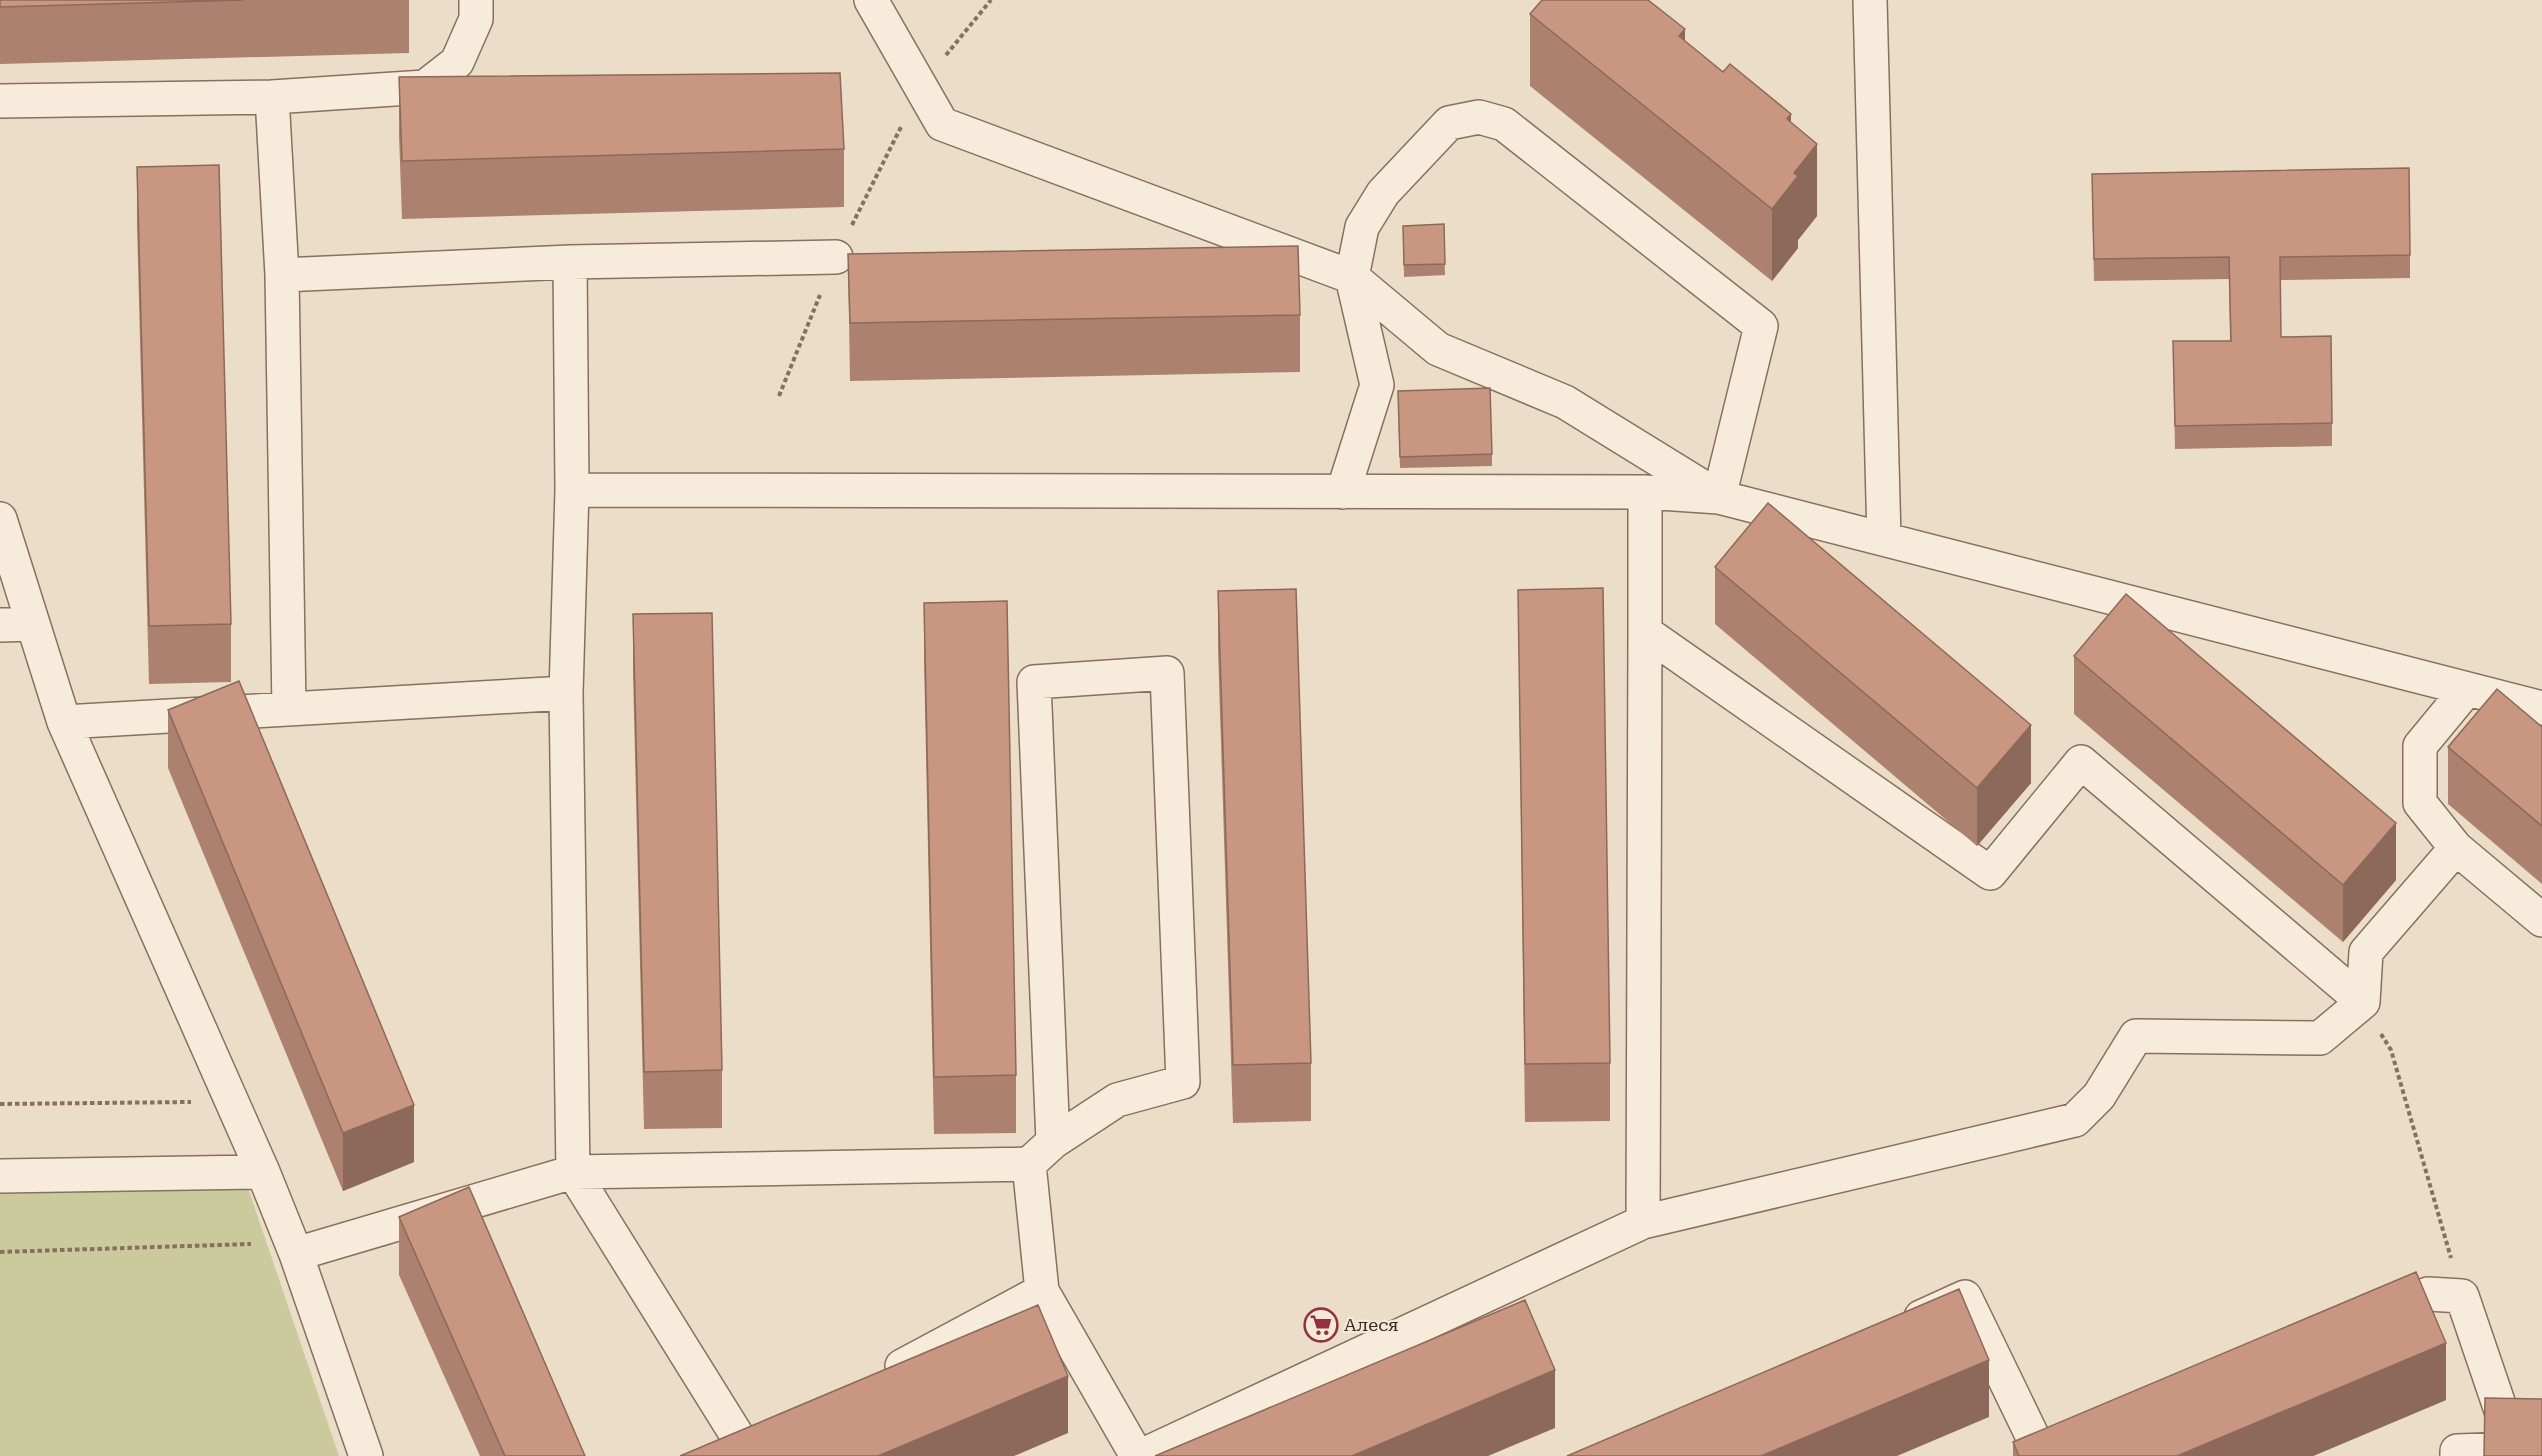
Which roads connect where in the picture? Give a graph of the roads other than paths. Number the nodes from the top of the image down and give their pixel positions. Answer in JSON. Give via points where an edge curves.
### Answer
{"nodes":[{"id":1,"x":476,"y":0,"type":"edge"},
{"id":2,"x":872,"y":0,"type":"edge"},
{"id":3,"x":1870,"y":0,"type":"edge"},
{"id":4,"x":272,"y":97,"type":"junction"},
{"id":5,"x":0,"y":101,"type":"edge"},
{"id":6,"x":836,"y":257,"type":"road end"},
{"id":7,"x":570,"y":262,"type":"junction"},
{"id":8,"x":282,"y":274,"type":"junction"},
{"id":9,"x":1352,"y":277,"type":"junction"},
{"id":10,"x":572,"y":490,"type":"junction"},
{"id":11,"x":1342,"y":492,"type":"junction"},
{"id":12,"x":1645,"y":492,"type":"junction"},
{"id":13,"x":1719,"y":497,"type":"junction"},
{"id":14,"x":0,"y":519,"type":"edge"},
{"id":15,"x":1884,"y":539,"type":"junction"},
{"id":16,"x":33,"y":624,"type":"junction"},
{"id":17,"x":0,"y":625,"type":"edge"},
{"id":18,"x":1645,"y":632,"type":"junction"},
{"id":19,"x":2468,"y":688,"type":"junction"},
{"id":20,"x":566,"y":693,"type":"junction"},
{"id":21,"x":2542,"y":708,"type":"edge"},
{"id":22,"x":288,"y":709,"type":"junction"},
{"id":23,"x":64,"y":722,"type":"junction"},
{"id":24,"x":2456,"y":848,"type":"junction"},
{"id":25,"x":2542,"y":920,"type":"edge"},
{"id":26,"x":2363,"y":1002,"type":"junction"},
{"id":27,"x":1053,"y":1142,"type":"junction"},
{"id":28,"x":1029,"y":1164,"type":"junction"},
{"id":29,"x":263,"y":1172,"type":"junction"},
{"id":30,"x":573,"y":1172,"type":"junction"},
{"id":31,"x":0,"y":1176,"type":"edge"},
{"id":32,"x":1643,"y":1222,"type":"junction"},
{"id":33,"x":296,"y":1254,"type":"junction"},
{"id":34,"x":1042,"y":1291,"type":"junction"},
{"id":35,"x":2362,"y":1322,"type":"edge"},
{"id":36,"x":1890,"y":1332,"type":"edge"},
{"id":37,"x":873,"y":1382,"type":"edge"},
{"id":38,"x":749,"y":1448,"type":"edge"},
{"id":39,"x":2528,"y":1449,"type":"edge"},
{"id":40,"x":2050,"y":1453,"type":"edge"},
{"id":41,"x":366,"y":1456,"type":"edge"},
{"id":42,"x":1139,"y":1456,"type":"edge"},
{"id":43,"x":2457,"y":1456,"type":"edge"}],
"edges":[{"from":1,"to":4,"type":"lane","via":[[476,19],[457,62],[425,87]]},
{"from":2,"to":9,"type":"lane","via":[[942,124]]},
{"from":3,"to":15,"type":"lane"},
{"from":4,"to":5,"type":"lane"},
{"from":4,"to":8,"type":"lane"},
{"from":6,"to":7,"type":"lane"},
{"from":7,"to":8,"type":"lane"},
{"from":7,"to":10,"type":"lane"},
{"from":8,"to":22,"type":"lane"},
{"from":9,"to":11,"type":"lane","via":[[1377,385]]},
{"from":9,"to":13,"type":"lane","via":[[1438,349],[1565,402]]},
{"from":9,"to":13,"type":"lane","via":[[1362,227],[1383,193],[1449,123],[1479,117],[1504,124],[1761,326]]},
{"from":10,"to":11,"type":"lane"},
{"from":10,"to":20,"type":"lane"},
{"from":11,"to":12,"type":"lane"},
{"from":12,"to":13,"type":"lane"},
{"from":12,"to":18,"type":"lane"},
{"from":13,"to":15,"type":"lane"},
{"from":14,"to":16,"type":"lane"},
{"from":15,"to":19,"type":"lane"},
{"from":16,"to":17,"type":"lane"},
{"from":16,"to":23,"type":"lane"},
{"from":18,"to":26,"type":"lane","via":[[1990,873],[2081,762]]},
{"from":18,"to":32,"type":"lane"},
{"from":19,"to":21,"type":"lane"},
{"from":19,"to":24,"type":"lane","via":[[2420,746],[2420,803]]},
{"from":20,"to":22,"type":"lane"},
{"from":20,"to":30,"type":"lane"},
{"from":22,"to":23,"type":"lane"},
{"from":23,"to":29,"type":"lane"},
{"from":24,"to":25,"type":"lane"},
{"from":24,"to":26,"type":"lane","via":[[2366,952]]},
{"from":26,"to":32,"type":"lane","via":[[2320,1038],[2136,1036],[2099,1096],[2075,1120]]},
{"from":27,"to":27,"type":"lane","via":[[1117,1100],[1183,1082],[1167,673],[1034,682]]},
{"from":27,"to":28,"type":"lane"},
{"from":28,"to":30,"type":"lane"},
{"from":28,"to":34,"type":"lane"},
{"from":29,"to":31,"type":"lane"},
{"from":29,"to":33,"type":"lane"},
{"from":30,"to":33,"type":"lane"},
{"from":30,"to":38,"type":"lane"},
{"from":32,"to":42,"type":"lane"},
{"from":33,"to":41,"type":"lane"},
{"from":34,"to":37,"type":"lane"},
{"from":34,"to":42,"type":"lane"},
{"from":35,"to":39,"type":"lane","via":[[2428,1294],[2462,1296]]},
{"from":36,"to":40,"type":"lane","via":[[1965,1297]]},
{"from":39,"to":43,"type":"lane","via":[[2457,1451]]}]}
